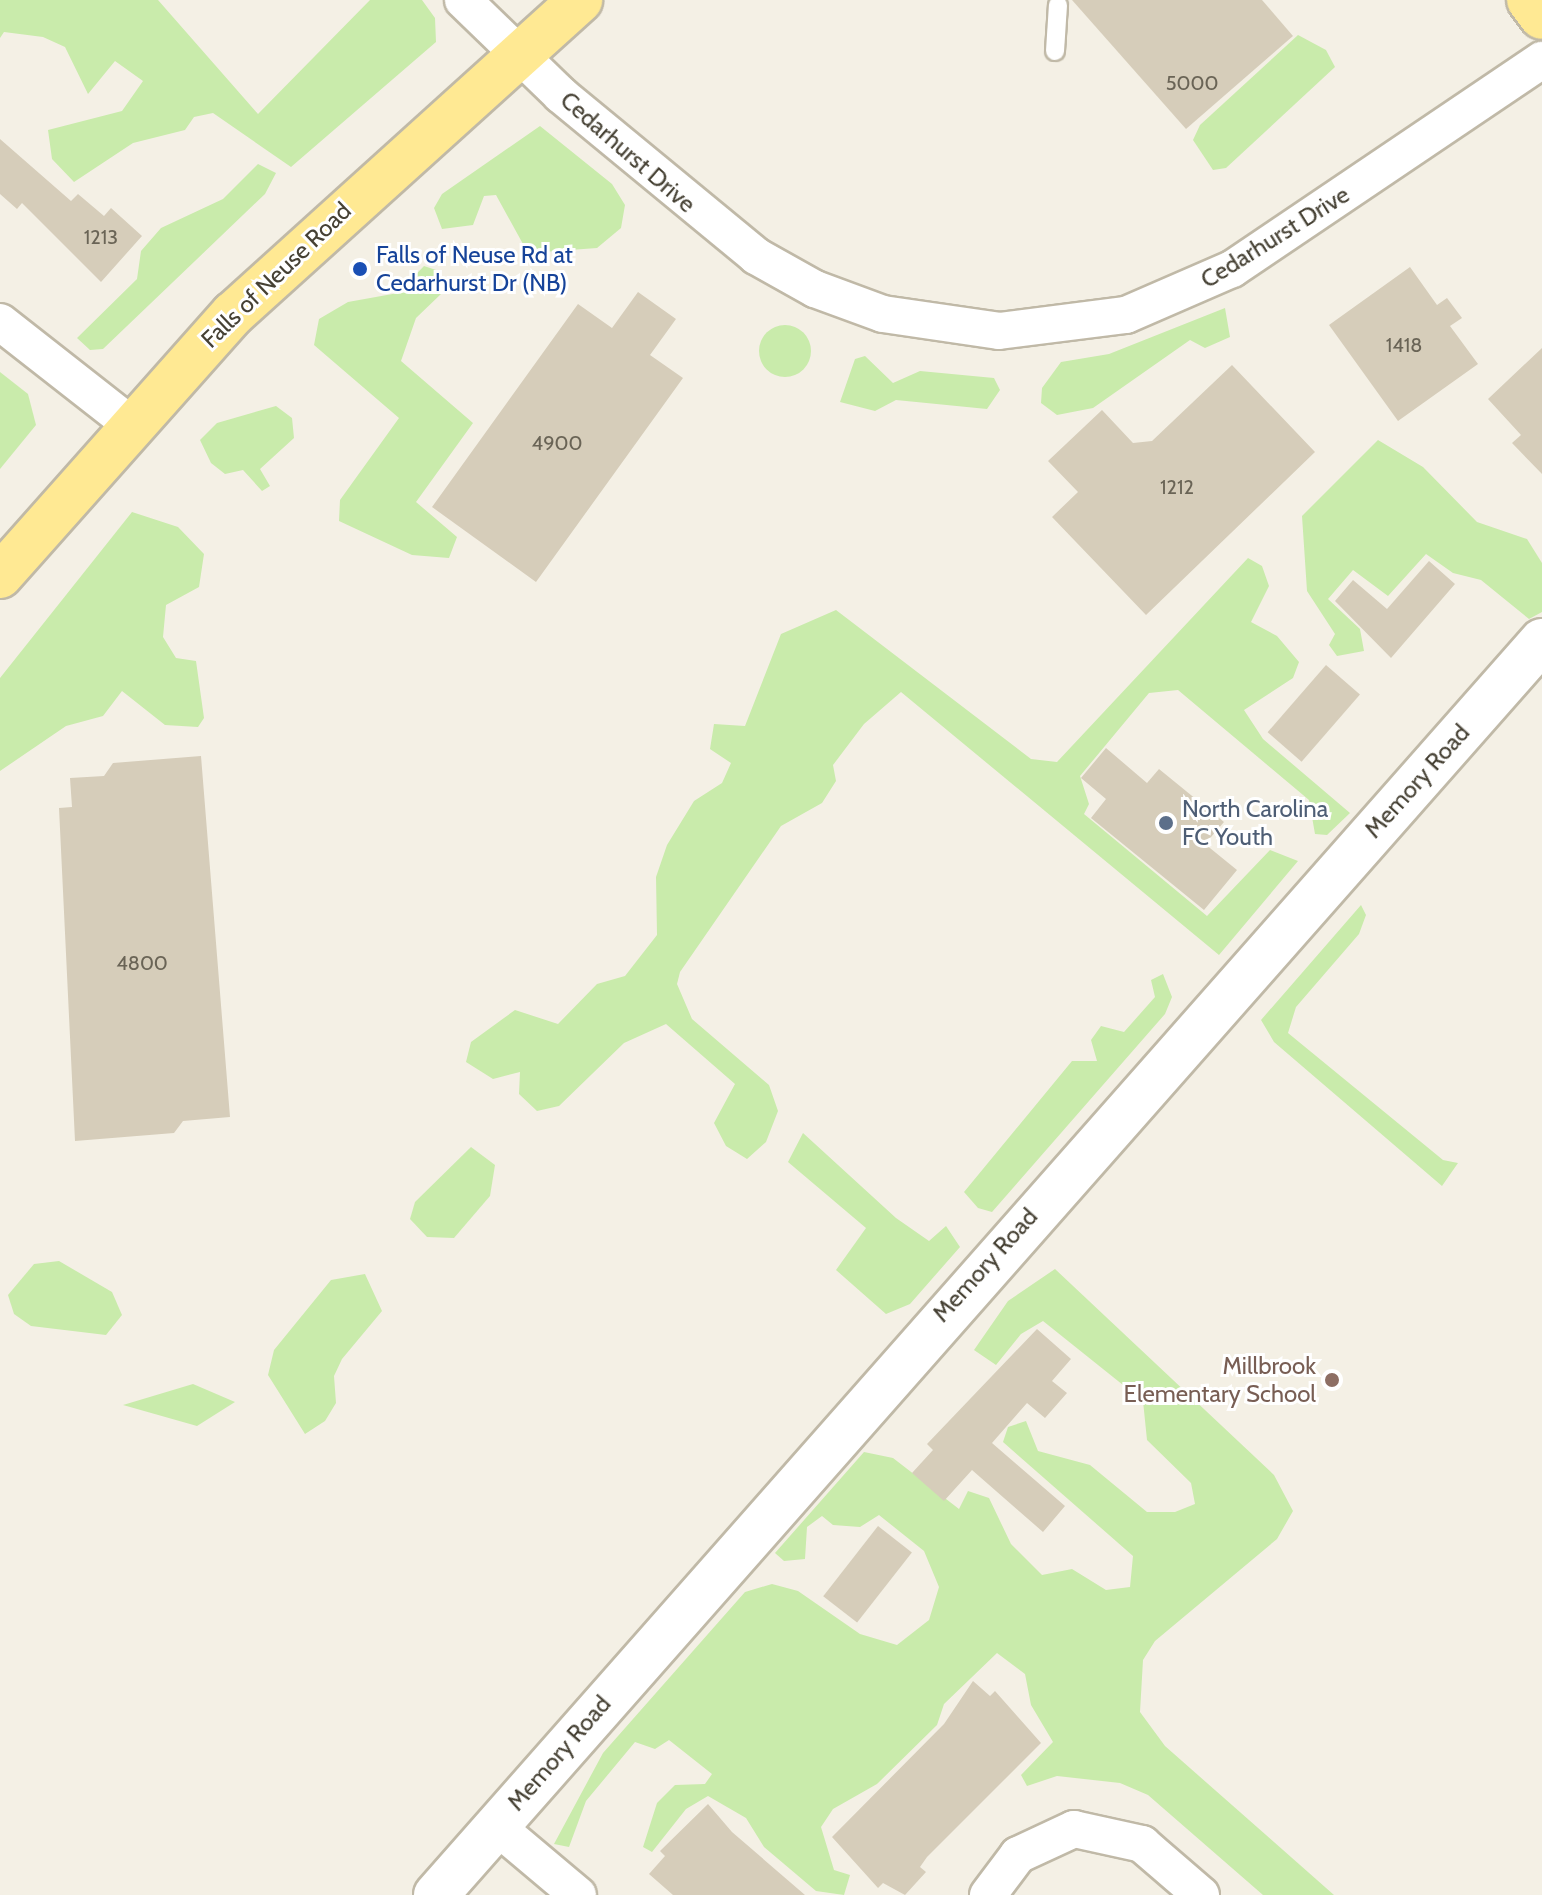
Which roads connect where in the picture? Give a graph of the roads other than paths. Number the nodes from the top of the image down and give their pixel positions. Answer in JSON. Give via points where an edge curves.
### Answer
{"nodes":[{"id":1,"x":463,"y":0,"type":"edge"},
{"id":2,"x":580,"y":0,"type":"edge"},
{"id":3,"x":1529,"y":0,"type":"edge"},
{"id":4,"x":1058,"y":5,"type":"dead end"},
{"id":5,"x":1542,"y":17,"type":"edge"},
{"id":6,"x":1055,"y":51,"type":"dead end"},
{"id":7,"x":517,"y":53,"type":"junction"},
{"id":8,"x":1542,"y":60,"type":"edge"},
{"id":9,"x":0,"y":322,"type":"edge"},
{"id":10,"x":129,"y":423,"type":"junction"},
{"id":11,"x":0,"y":576,"type":"edge"},
{"id":12,"x":1542,"y":641,"type":"edge"},
{"id":13,"x":496,"y":1826,"type":"junction"},
{"id":14,"x":436,"y":1895,"type":"edge"},
{"id":15,"x":578,"y":1895,"type":"edge"},
{"id":16,"x":988,"y":1895,"type":"edge"},
{"id":17,"x":1201,"y":1895,"type":"edge"}],
"edges":[{"from":1,"to":7,"type":"street","name":"Cedarhurst Drive"},
{"from":2,"to":7,"type":"main road","name":"Falls of Neuse Road"},
{"from":3,"to":5,"type":"main road"},
{"from":4,"to":6,"type":"lane"},
{"from":7,"to":8,"type":"street","name":"Cedarhurst Drive","via":[[756,256],[815,289],[883,314],[999,331],[1126,315],[1226,272]]},
{"from":7,"to":10,"type":"main road","name":"Falls of Neuse Road","via":[[254,294]]},
{"from":9,"to":10,"type":"street"},
{"from":10,"to":11,"type":"main road","name":"Falls of Neuse Road"},
{"from":12,"to":13,"type":"street","name":"Memory Road"},
{"from":13,"to":14,"type":"street","name":"Memory Road"},
{"from":13,"to":15,"type":"street"},
{"from":16,"to":17,"type":"street","via":[[1026,1849],[1074,1829],[1142,1844]]}]}
